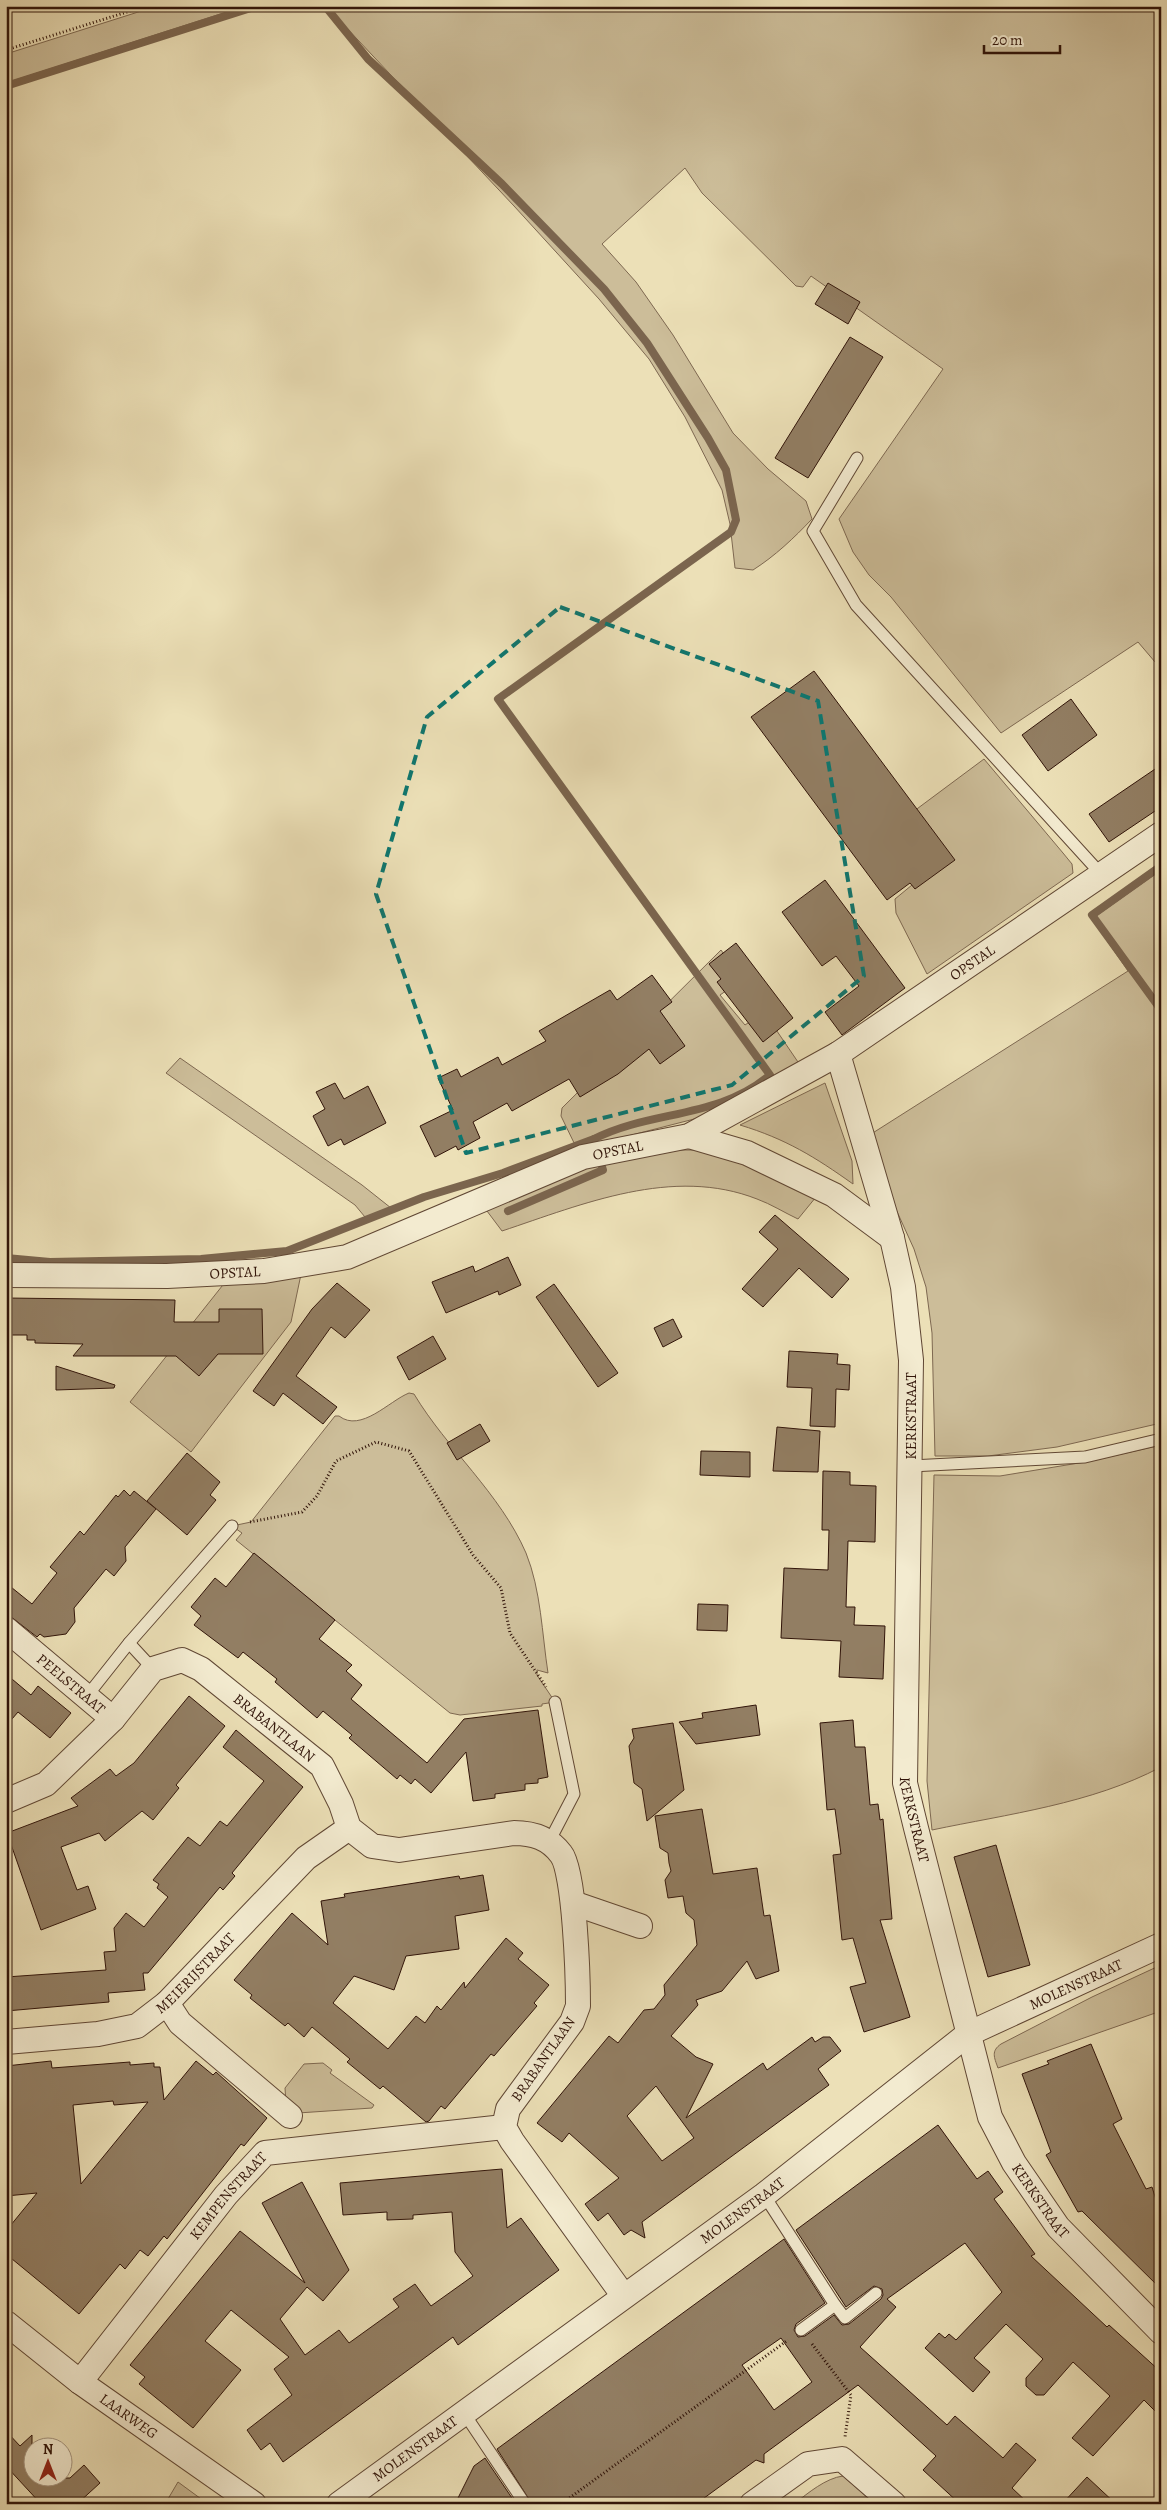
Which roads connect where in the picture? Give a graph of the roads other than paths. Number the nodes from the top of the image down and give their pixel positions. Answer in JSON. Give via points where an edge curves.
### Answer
{"nodes":[{"id":1,"x":857,"y":458,"type":"dead end"},
{"id":2,"x":1161,"y":834,"type":"edge"},
{"id":3,"x":1101,"y":874,"type":"junction"},
{"id":4,"x":838,"y":1054,"type":"junction"},
{"id":5,"x":689,"y":1136,"type":"junction"},
{"id":6,"x":892,"y":1238,"type":"junction"},
{"id":7,"x":6,"y":1276,"type":"edge"},
{"id":8,"x":1161,"y":1439,"type":"edge"},
{"id":9,"x":911,"y":1466,"type":"junction"},
{"id":10,"x":232,"y":1526,"type":"road end"},
{"id":11,"x":6,"y":1629,"type":"edge"},
{"id":12,"x":130,"y":1643,"type":"junction"},
{"id":13,"x":153,"y":1668,"type":"junction"},
{"id":14,"x":87,"y":1696,"type":"junction"},
{"id":15,"x":555,"y":1702,"type":"road end"},
{"id":16,"x":113,"y":1719,"type":"junction"},
{"id":17,"x":6,"y":1801,"type":"edge"},
{"id":18,"x":349,"y":1828,"type":"junction"},
{"id":19,"x":549,"y":1842,"type":"junction"},
{"id":20,"x":573,"y":1903,"type":"junction"},
{"id":21,"x":640,"y":1926,"type":"dead end"},
{"id":22,"x":1161,"y":1944,"type":"edge"},
{"id":23,"x":167,"y":2003,"type":"junction"},
{"id":24,"x":968,"y":2034,"type":"junction"},
{"id":25,"x":6,"y":2042,"type":"edge"},
{"id":26,"x":290,"y":2116,"type":"dead end"},
{"id":27,"x":504,"y":2127,"type":"junction"},
{"id":28,"x":764,"y":2195,"type":"junction"},
{"id":29,"x":876,"y":2293,"type":"dead end"},
{"id":30,"x":624,"y":2295,"type":"junction"},
{"id":31,"x":835,"y":2305,"type":"junction"},
{"id":32,"x":6,"y":2323,"type":"edge"},
{"id":33,"x":801,"y":2330,"type":"road end"},
{"id":34,"x":1161,"y":2332,"type":"edge"},
{"id":35,"x":80,"y":2382,"type":"junction"},
{"id":36,"x":464,"y":2413,"type":"junction"},
{"id":37,"x":254,"y":2504,"type":"edge"},
{"id":38,"x":340,"y":2504,"type":"edge"},
{"id":39,"x":525,"y":2504,"type":"edge"},
{"id":40,"x":752,"y":2504,"type":"edge"},
{"id":41,"x":894,"y":2504,"type":"edge"}],
"edges":[{"from":1,"to":3,"type":"lane","via":[[814,531],[856,605]]},
{"from":2,"to":3,"type":"street","name":"OPSTAL"},
{"from":3,"to":4,"type":"street","name":"OPSTAL"},
{"from":4,"to":5,"type":"street","name":"OPSTAL"},
{"from":4,"to":6,"type":"street","name":"KERKSTRAAT"},
{"from":5,"to":6,"type":"street","via":[[747,1152],[834,1195]]},
{"from":5,"to":7,"type":"street","name":"OPSTAL","via":[[583,1157],[347,1257],[264,1271],[167,1276]]},
{"from":6,"to":9,"type":"street","name":"KERKSTRAAT","via":[[903,1287],[911,1360]]},
{"from":8,"to":9,"type":"lane","via":[[1085,1457]]},
{"from":9,"to":24,"type":"street","name":"KERKSTRAAT","via":[[905,1783]]},
{"from":10,"to":12,"type":"lane"},
{"from":11,"to":14,"type":"street","name":"PEELSTRAAT"},
{"from":12,"to":13,"type":"lane"},
{"from":12,"to":14,"type":"lane"},
{"from":13,"to":16,"type":"street"},
{"from":13,"to":18,"type":"street","name":"BRABANTLAAN","via":[[182,1660],[201,1668],[322,1766]]},
{"from":14,"to":16,"type":"street","name":"PEELSTRAAT"},
{"from":15,"to":19,"type":"lane","via":[[574,1794]]},
{"from":16,"to":17,"type":"street","via":[[46,1784]]},
{"from":18,"to":19,"type":"street","name":"BRABANTLAAN","via":[[372,1846],[399,1850],[514,1833],[533,1833]]},
{"from":18,"to":23,"type":"street","name":"MEIERIJSTRAAT","via":[[306,1858]]},
{"from":19,"to":20,"type":"street","name":"BRABANTLAAN","via":[[563,1855]]},
{"from":20,"to":21,"type":"street"},
{"from":20,"to":27,"type":"street","name":"BRABANTLAAN","via":[[578,2006],[572,2022],[508,2109]]},
{"from":22,"to":24,"type":"street","name":"MOLENSTRAAT"},
{"from":23,"to":25,"type":"street","name":"MEIERIJSTRAAT","via":[[137,2026],[98,2034]]},
{"from":23,"to":26,"type":"street","via":[[180,2023]]},
{"from":24,"to":28,"type":"street","name":"MOLENSTRAAT"},
{"from":24,"to":34,"type":"street","name":"KERKSTRAAT","via":[[990,2117],[1014,2163],[1058,2227]]},
{"from":27,"to":30,"type":"street"},
{"from":27,"to":35,"type":"street","name":"KEMPENSTRAAT","via":[[265,2153],[226,2195]]},
{"from":28,"to":30,"type":"street","name":"MOLENSTRAAT"},
{"from":28,"to":31,"type":"lane"},
{"from":29,"to":31,"type":"lane","via":[[845,2318]]},
{"from":30,"to":36,"type":"street","name":"MOLENSTRAAT"},
{"from":31,"to":33,"type":"lane"},
{"from":32,"to":35,"type":"street","name":"LAARWEG"},
{"from":35,"to":37,"type":"street","name":"LAARWEG"},
{"from":36,"to":38,"type":"street","name":"MOLENSTRAAT"},
{"from":36,"to":39,"type":"lane"},
{"from":40,"to":41,"type":"street","via":[[808,2464],[842,2460]]}]}
